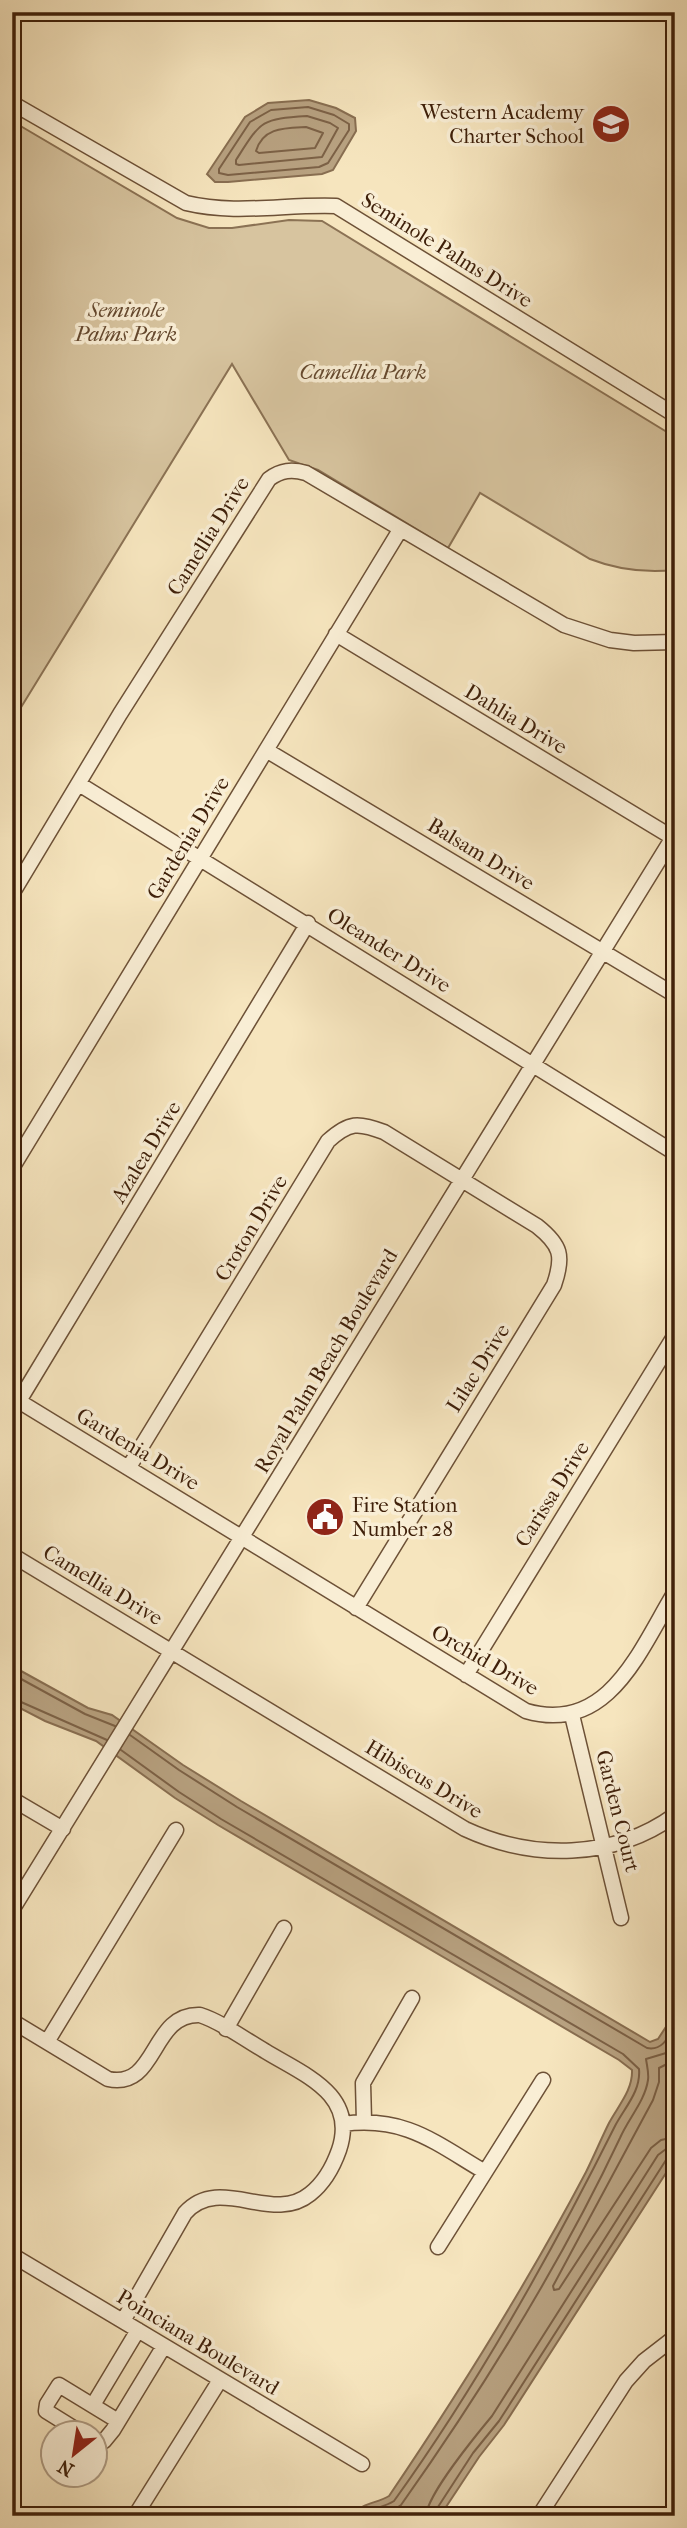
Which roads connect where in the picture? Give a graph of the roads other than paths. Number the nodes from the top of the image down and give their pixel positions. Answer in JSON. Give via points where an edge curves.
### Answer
{"nodes":[{"id":1,"x":12,"y":103,"type":"edge"},
{"id":2,"x":675,"y":415,"type":"edge"},
{"id":3,"x":400,"y":530,"type":"junction"},
{"id":4,"x":336,"y":634,"type":"junction"},
{"id":5,"x":675,"y":642,"type":"edge"},
{"id":6,"x":266,"y":750,"type":"junction"},
{"id":7,"x":79,"y":784,"type":"junction"},
{"id":8,"x":674,"y":837,"type":"edge"},
{"id":9,"x":200,"y":858,"type":"junction"},
{"id":10,"x":12,"y":894,"type":"edge"},
{"id":11,"x":308,"y":923,"type":"junction"},
{"id":12,"x":602,"y":950,"type":"junction"},
{"id":13,"x":675,"y":995,"type":"edge"},
{"id":14,"x":531,"y":1065,"type":"junction"},
{"id":15,"x":675,"y":1153,"type":"edge"},
{"id":16,"x":12,"y":1168,"type":"edge"},
{"id":17,"x":461,"y":1180,"type":"junction"},
{"id":18,"x":675,"y":1335,"type":"edge"},
{"id":19,"x":16,"y":1399,"type":"edge"},
{"id":20,"x":129,"y":1467,"type":"junction"},
{"id":21,"x":243,"y":1537,"type":"junction"},
{"id":22,"x":12,"y":1555,"type":"edge"},
{"id":23,"x":675,"y":1591,"type":"edge"},
{"id":24,"x":356,"y":1608,"type":"junction"},
{"id":25,"x":172,"y":1651,"type":"junction"},
{"id":26,"x":466,"y":1675,"type":"junction"},
{"id":27,"x":572,"y":1715,"type":"junction"},
{"id":28,"x":12,"y":1799,"type":"edge"},
{"id":29,"x":675,"y":1815,"type":"edge"},
{"id":30,"x":63,"y":1829,"type":"junction"},
{"id":31,"x":176,"y":1830,"type":"dead end"},
{"id":32,"x":606,"y":1846,"type":"junction"},
{"id":33,"x":12,"y":1910,"type":"edge"},
{"id":34,"x":621,"y":1918,"type":"dead end"},
{"id":35,"x":284,"y":1928,"type":"dead end"},
{"id":36,"x":412,"y":1998,"type":"dead end"},
{"id":37,"x":12,"y":2021,"type":"edge"},
{"id":38,"x":226,"y":2029,"type":"junction"},
{"id":39,"x":47,"y":2042,"type":"junction"},
{"id":40,"x":543,"y":2080,"type":"dead end"},
{"id":41,"x":364,"y":2121,"type":"junction"},
{"id":42,"x":343,"y":2124,"type":"junction"},
{"id":43,"x":485,"y":2172,"type":"junction"},
{"id":44,"x":438,"y":2247,"type":"dead end"},
{"id":45,"x":12,"y":2255,"type":"edge"},
{"id":46,"x":122,"y":2321,"type":"junction"},
{"id":47,"x":138,"y":2330,"type":"junction"},
{"id":48,"x":675,"y":2337,"type":"edge"},
{"id":49,"x":164,"y":2346,"type":"junction"},
{"id":50,"x":220,"y":2380,"type":"junction"},
{"id":51,"x":93,"y":2405,"type":"junction"},
{"id":52,"x":60,"y":2420,"type":"edge"},
{"id":53,"x":118,"y":2421,"type":"junction"},
{"id":54,"x":108,"y":2435,"type":"edge"},
{"id":55,"x":362,"y":2464,"type":"dead end"},
{"id":56,"x":135,"y":2516,"type":"edge"},
{"id":57,"x":539,"y":2516,"type":"edge"}],
"edges":[{"from":1,"to":2,"type":"street","name":"Seminole Palms Drive","via":[[186,202],[230,210],[336,206]]},
{"from":3,"to":4,"type":"street","name":"Gardenia Drive"},
{"from":3,"to":5,"type":"street","name":"Camellia Drive","via":[[564,625],[610,640]]},
{"from":3,"to":7,"type":"street","name":"Camellia Drive","via":[[306,473],[290,470],[269,480]]},
{"from":4,"to":6,"type":"street","name":"Gardenia Drive"},
{"from":4,"to":8,"type":"street","name":"Dahlia Drive"},
{"from":6,"to":9,"type":"street","name":"Gardenia Drive"},
{"from":6,"to":12,"type":"street","name":"Balsam Drive"},
{"from":7,"to":9,"type":"street","name":"Oleander Drive"},
{"from":7,"to":10,"type":"street","name":"Camellia Drive"},
{"from":8,"to":12,"type":"street","name":"Royal Palm Beach Boulevard"},
{"from":9,"to":11,"type":"street","name":"Oleander Drive"},
{"from":9,"to":16,"type":"street","name":"Gardenia Drive"},
{"from":11,"to":14,"type":"street","name":"Oleander Drive"},
{"from":11,"to":19,"type":"street","name":"Azalea Drive"},
{"from":12,"to":13,"type":"street","name":"Balsam Drive"},
{"from":12,"to":14,"type":"street","name":"Royal Palm Beach Boulevard"},
{"from":14,"to":15,"type":"street","name":"Oleander Drive"},
{"from":14,"to":17,"type":"street","name":"Royal Palm Beach Boulevard"},
{"from":17,"to":20,"type":"street","name":"Croton Drive","via":[[384,1132],[365,1125],[340,1130],[328,1141]]},
{"from":17,"to":21,"type":"street","name":"Royal Palm Beach Boulevard"},
{"from":17,"to":24,"type":"street","name":"Lilac Drive","via":[[551,1237],[559,1250],[560,1267],[554,1285]]},
{"from":18,"to":26,"type":"street","name":"Carissa Drive"},
{"from":19,"to":20,"type":"street","name":"Gardenia Drive"},
{"from":20,"to":21,"type":"street","name":"Gardenia Drive"},
{"from":21,"to":24,"type":"street","name":"Orchid Drive"},
{"from":21,"to":25,"type":"street","name":"Royal Palm Beach Boulevard"},
{"from":22,"to":25,"type":"street","name":"Camellia Drive"},
{"from":23,"to":27,"type":"street","via":[[613,1689]]},
{"from":24,"to":26,"type":"street","name":"Orchid Drive"},
{"from":25,"to":30,"type":"street","name":"Royal Palm Beach Boulevard"},
{"from":25,"to":32,"type":"street","name":"Hibiscus Drive","via":[[465,1829],[529,1850]]},
{"from":26,"to":27,"type":"street","name":"Orchid Drive","via":[[526,1711]]},
{"from":27,"to":32,"type":"street","name":"Garden Court"},
{"from":28,"to":30,"type":"street"},
{"from":29,"to":32,"type":"street","name":"Hibiscus Drive"},
{"from":30,"to":33,"type":"street","name":"Royal Palm Beach Boulevard"},
{"from":31,"to":39,"type":"street"},
{"from":32,"to":34,"type":"street","name":"Garden Court"},
{"from":35,"to":38,"type":"street"},
{"from":36,"to":41,"type":"street","via":[[363,2083]]},
{"from":37,"to":39,"type":"street"},
{"from":38,"to":39,"type":"street","via":[[200,2015],[177,2019],[137,2074],[124,2080],[108,2079]]},
{"from":38,"to":42,"type":"street","via":[[324,2086],[339,2108]]},
{"from":40,"to":43,"type":"street"},
{"from":41,"to":42,"type":"street"},
{"from":41,"to":43,"type":"street","via":[[418,2132]]},
{"from":42,"to":46,"type":"street","via":[[330,2172],[298,2203],[271,2206],[219,2197],[190,2208]]},
{"from":43,"to":44,"type":"street"},
{"from":45,"to":46,"type":"street","name":"Poinciana Boulevard"},
{"from":46,"to":47,"type":"street","name":"Poinciana Boulevard"},
{"from":47,"to":49,"type":"street","name":"Poinciana Boulevard"},
{"from":47,"to":51,"type":"street"},
{"from":48,"to":57,"type":"street","via":[[626,2381]]},
{"from":49,"to":50,"type":"street","name":"Poinciana Boulevard"},
{"from":49,"to":53,"type":"street"},
{"from":50,"to":55,"type":"street","name":"Poinciana Boulevard"},
{"from":50,"to":56,"type":"street"},
{"from":51,"to":52,"type":"street","via":[[59,2385],[46,2411]]},
{"from":51,"to":53,"type":"street"},
{"from":53,"to":54,"type":"street"}]}
